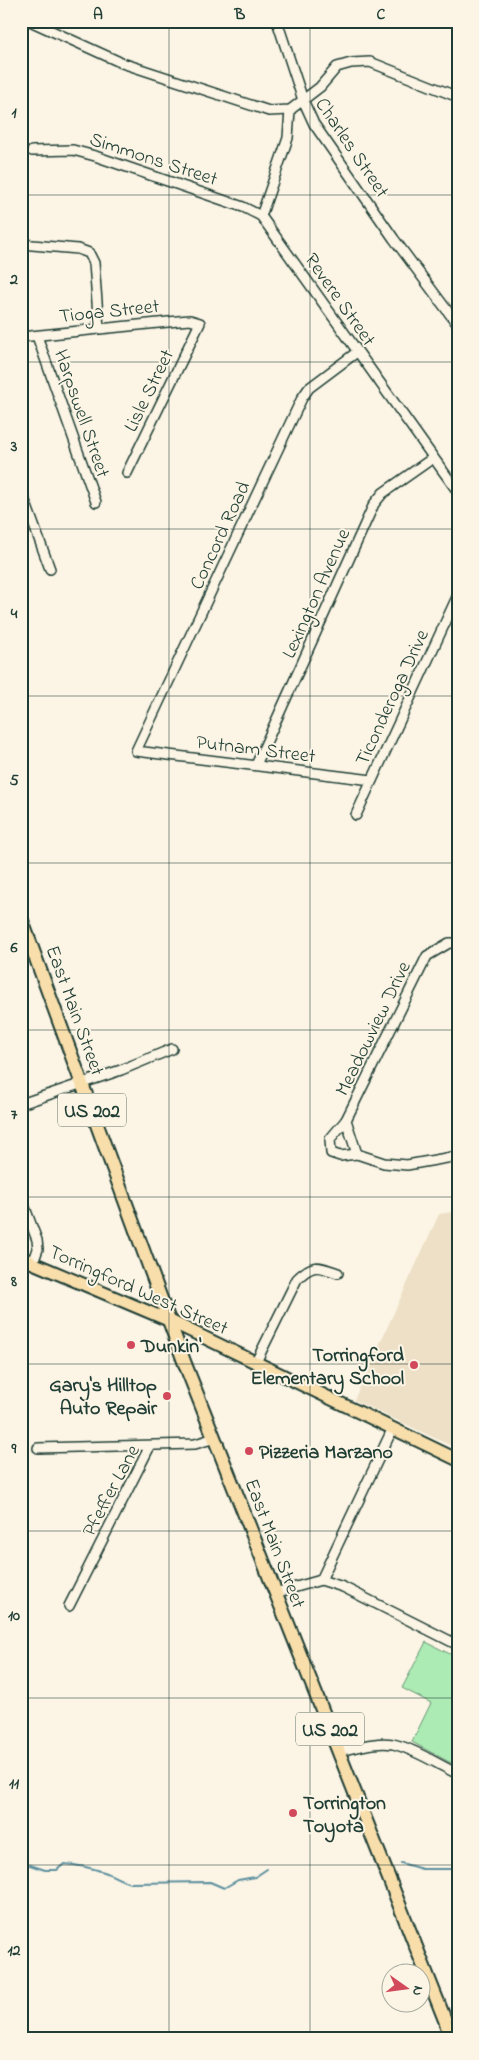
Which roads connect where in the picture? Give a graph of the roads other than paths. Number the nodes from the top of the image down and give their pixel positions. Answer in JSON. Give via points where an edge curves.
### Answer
{"nodes":[{"id":1,"x":30,"y":21,"type":"edge"},
{"id":2,"x":277,"y":21,"type":"edge"},
{"id":3,"x":458,"y":97,"type":"edge"},
{"id":4,"x":303,"y":100,"type":"junction"},
{"id":5,"x":290,"y":110,"type":"junction"},
{"id":6,"x":32,"y":151,"type":"dead end"},
{"id":7,"x":261,"y":216,"type":"junction"},
{"id":8,"x":21,"y":244,"type":"edge"},
{"id":9,"x":200,"y":323,"type":"joint"},
{"id":10,"x":458,"y":325,"type":"edge"},
{"id":11,"x":99,"y":328,"type":"junction"},
{"id":12,"x":37,"y":336,"type":"junction"},
{"id":13,"x":21,"y":337,"type":"edge"},
{"id":14,"x":357,"y":352,"type":"junction"},
{"id":15,"x":433,"y":458,"type":"junction"},
{"id":16,"x":127,"y":473,"type":"dead end"},
{"id":17,"x":21,"y":490,"type":"edge"},
{"id":18,"x":458,"y":492,"type":"edge"},
{"id":19,"x":96,"y":502,"type":"dead end"},
{"id":20,"x":50,"y":569,"type":"dead end"},
{"id":21,"x":458,"y":595,"type":"edge"},
{"id":22,"x":136,"y":751,"type":"joint"},
{"id":23,"x":256,"y":765,"type":"junction"},
{"id":24,"x":372,"y":780,"type":"junction"},
{"id":25,"x":356,"y":815,"type":"dead end"},
{"id":26,"x":21,"y":918,"type":"edge"},
{"id":27,"x":458,"y":942,"type":"edge"},
{"id":28,"x":172,"y":1049,"type":"dead end"},
{"id":29,"x":83,"y":1083,"type":"junction"},
{"id":30,"x":21,"y":1104,"type":"edge"},
{"id":31,"x":346,"y":1120,"type":"junction"},
{"id":32,"x":357,"y":1154,"type":"junction"},
{"id":33,"x":458,"y":1156,"type":"edge"},
{"id":34,"x":21,"y":1197,"type":"edge"},
{"id":35,"x":21,"y":1256,"type":"edge"},
{"id":36,"x":33,"y":1264,"type":"junction"},
{"id":37,"x":338,"y":1273,"type":"dead end"},
{"id":38,"x":168,"y":1320,"type":"junction"},
{"id":39,"x":256,"y":1362,"type":"junction"},
{"id":40,"x":392,"y":1430,"type":"junction"},
{"id":41,"x":215,"y":1438,"type":"junction"},
{"id":42,"x":150,"y":1446,"type":"junction"},
{"id":43,"x":38,"y":1448,"type":"dead end"},
{"id":44,"x":458,"y":1460,"type":"edge"},
{"id":45,"x":321,"y":1580,"type":"junction"},
{"id":46,"x":276,"y":1593,"type":"junction"},
{"id":47,"x":69,"y":1606,"type":"dead end"},
{"id":48,"x":458,"y":1645,"type":"edge"},
{"id":49,"x":338,"y":1751,"type":"junction"},
{"id":50,"x":458,"y":1774,"type":"edge"},
{"id":51,"x":451,"y":2039,"type":"edge"}],
"edges":[{"from":1,"to":5,"type":"street","name":"Charles Street","via":[[122,63],[260,109]]},
{"from":2,"to":4,"type":"street"},
{"from":3,"to":4,"type":"street","via":[[370,62],[337,67]]},
{"from":4,"to":5,"type":"street","name":"Charles Street"},
{"from":4,"to":10,"type":"street","name":"Charles Street","via":[[326,144]]},
{"from":5,"to":7,"type":"street","via":[[288,138]]},
{"from":6,"to":7,"type":"street","name":"Simmons Street","via":[[73,150],[95,156],[243,206]]},
{"from":7,"to":14,"type":"street","name":"Revere Street"},
{"from":8,"to":11,"type":"street","via":[[78,249],[89,253],[94,263]]},
{"from":9,"to":11,"type":"street","name":"Tioga Street","via":[[178,320]]},
{"from":9,"to":16,"type":"street","name":"Lisle Street"},
{"from":11,"to":12,"type":"street","name":"Tioga Street"},
{"from":12,"to":13,"type":"street","name":"Tioga Street"},
{"from":12,"to":19,"type":"street","name":"Harpswell Street"},
{"from":14,"to":15,"type":"street","name":"Revere Street"},
{"from":14,"to":22,"type":"street","name":"Concord Road","via":[[310,388],[302,398]]},
{"from":15,"to":18,"type":"street","name":"Revere Street"},
{"from":15,"to":23,"type":"street","name":"Lexington Avenue","via":[[383,493],[374,504]]},
{"from":17,"to":20,"type":"street"},
{"from":21,"to":24,"type":"street","name":"Ticonderoga Drive"},
{"from":22,"to":23,"type":"street","name":"Putnam Street"},
{"from":23,"to":24,"type":"street","name":"Putnam Street"},
{"from":24,"to":25,"type":"street","name":"Ticonderoga Drive"},
{"from":26,"to":29,"type":"highway","name":"East Main Street","number":"US 202"},
{"from":27,"to":31,"type":"street","name":"Meadowview Drive","via":[[449,943],[426,956]]},
{"from":28,"to":29,"type":"street"},
{"from":29,"to":30,"type":"street"},
{"from":29,"to":38,"type":"highway","name":"East Main Street","number":"US 202"},
{"from":31,"to":32,"type":"street","name":"Meadowview Drive"},
{"from":31,"to":32,"type":"street","name":"Meadowview Drive","via":[[330,1139],[331,1153],[340,1156]]},
{"from":32,"to":33,"type":"street","name":"Meadowview Drive","via":[[384,1163],[407,1165]]},
{"from":34,"to":36,"type":"street","via":[[37,1240]]},
{"from":35,"to":36,"type":"main road","name":"Torringford West Street"},
{"from":36,"to":38,"type":"main road","name":"Torringford West Street"},
{"from":37,"to":39,"type":"street","via":[[318,1266],[306,1270],[297,1279]]},
{"from":38,"to":39,"type":"main road","name":"Torringford West Street"},
{"from":38,"to":41,"type":"highway","name":"East Main Street","number":"US 202"},
{"from":39,"to":40,"type":"main road","name":"Torringford West Street"},
{"from":40,"to":44,"type":"main road","name":"Torringford West Street"},
{"from":40,"to":45,"type":"street"},
{"from":41,"to":42,"type":"street","name":"Pfeffer Lane","via":[[195,1444]]},
{"from":41,"to":46,"type":"highway","name":"East Main Street","number":"US 202"},
{"from":42,"to":43,"type":"street"},
{"from":42,"to":47,"type":"street","name":"Pfeffer Lane"},
{"from":45,"to":46,"type":"street"},
{"from":45,"to":48,"type":"street"},
{"from":46,"to":49,"type":"highway","name":"East Main Street","number":"US 202"},
{"from":49,"to":50,"type":"street","via":[[392,1744]]},
{"from":49,"to":51,"type":"highway","name":"East Main Street","number":"US 202"}]}
